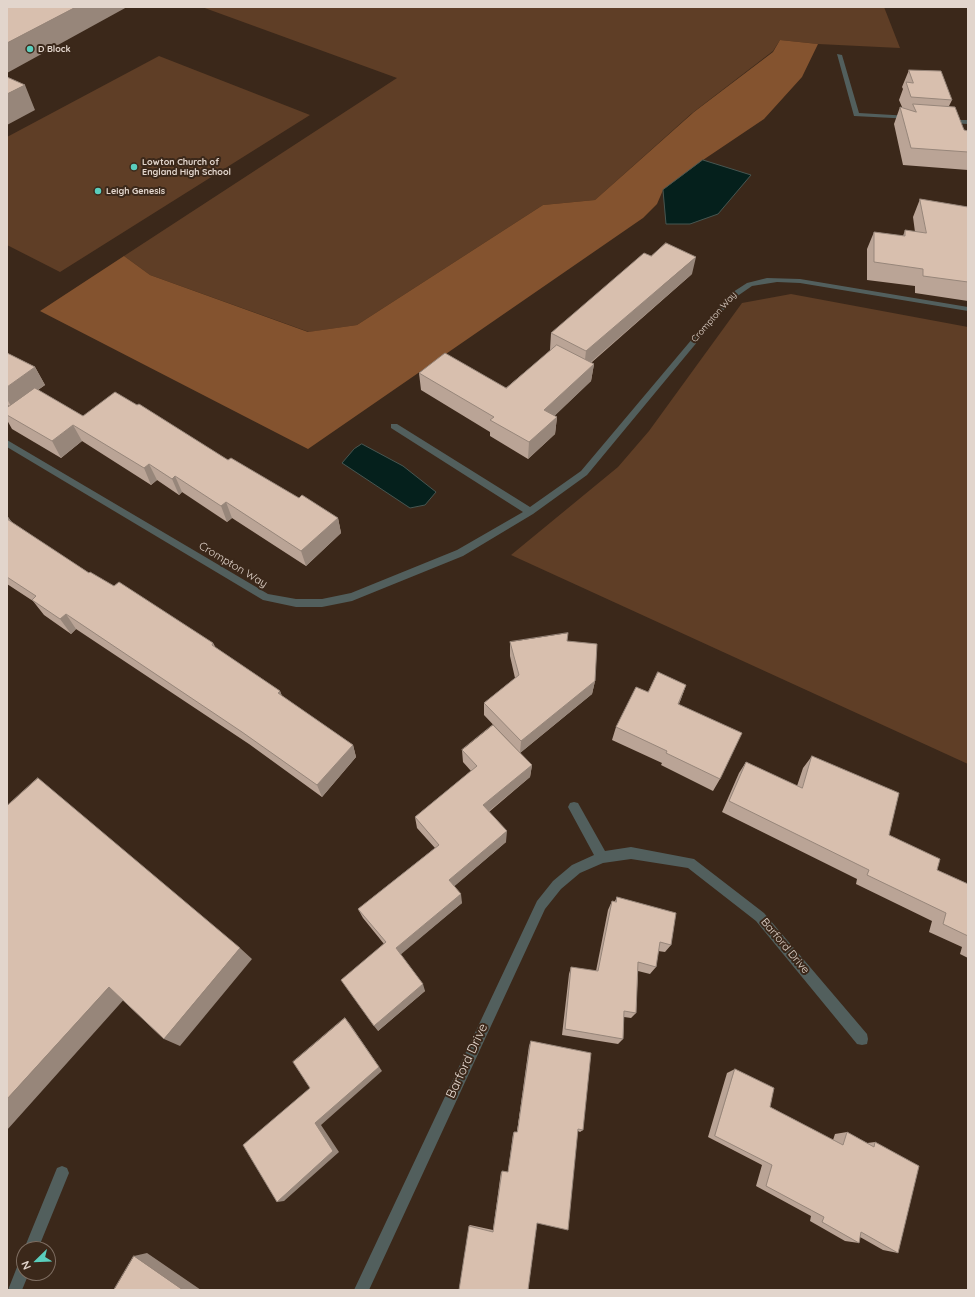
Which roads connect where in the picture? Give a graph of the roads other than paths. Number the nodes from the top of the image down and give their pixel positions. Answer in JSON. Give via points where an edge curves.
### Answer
{"nodes":[{"id":1,"x":839,"y":55,"type":"dead end"},
{"id":2,"x":916,"y":119,"type":"edge"},
{"id":3,"x":938,"y":120,"type":"edge"},
{"id":4,"x":968,"y":122,"type":"edge"},
{"id":5,"x":968,"y":309,"type":"edge"},
{"id":6,"x":394,"y":426,"type":"dead end"},
{"id":7,"x":7,"y":443,"type":"edge"},
{"id":8,"x":530,"y":512,"type":"junction"},
{"id":9,"x":574,"y":807,"type":"dead end"},
{"id":10,"x":602,"y":857,"type":"junction"},
{"id":11,"x":862,"y":1039,"type":"dead end"},
{"id":12,"x":62,"y":1173,"type":"dead end"},
{"id":13,"x":34,"y":1241,"type":"edge"},
{"id":14,"x":361,"y":1290,"type":"edge"}],
"edges":[{"from":1,"to":2,"type":"street","via":[[856,115]]},
{"from":3,"to":4,"type":"street"},
{"from":5,"to":8,"type":"street","name":"Crompton Way","via":[[776,280],[755,282],[737,290],[584,473]]},
{"from":6,"to":8,"type":"street"},
{"from":7,"to":8,"type":"street","name":"Crompton Way","via":[[266,597],[296,603],[322,603],[352,597],[460,553]]},
{"from":9,"to":10,"type":"street"},
{"from":10,"to":11,"type":"street","name":"Barford Drive","via":[[631,853],[690,863],[760,917]]},
{"from":10,"to":14,"type":"street","name":"Barford Drive","via":[[576,870],[557,885],[541,905]]},
{"from":12,"to":13,"type":"street"}]}
